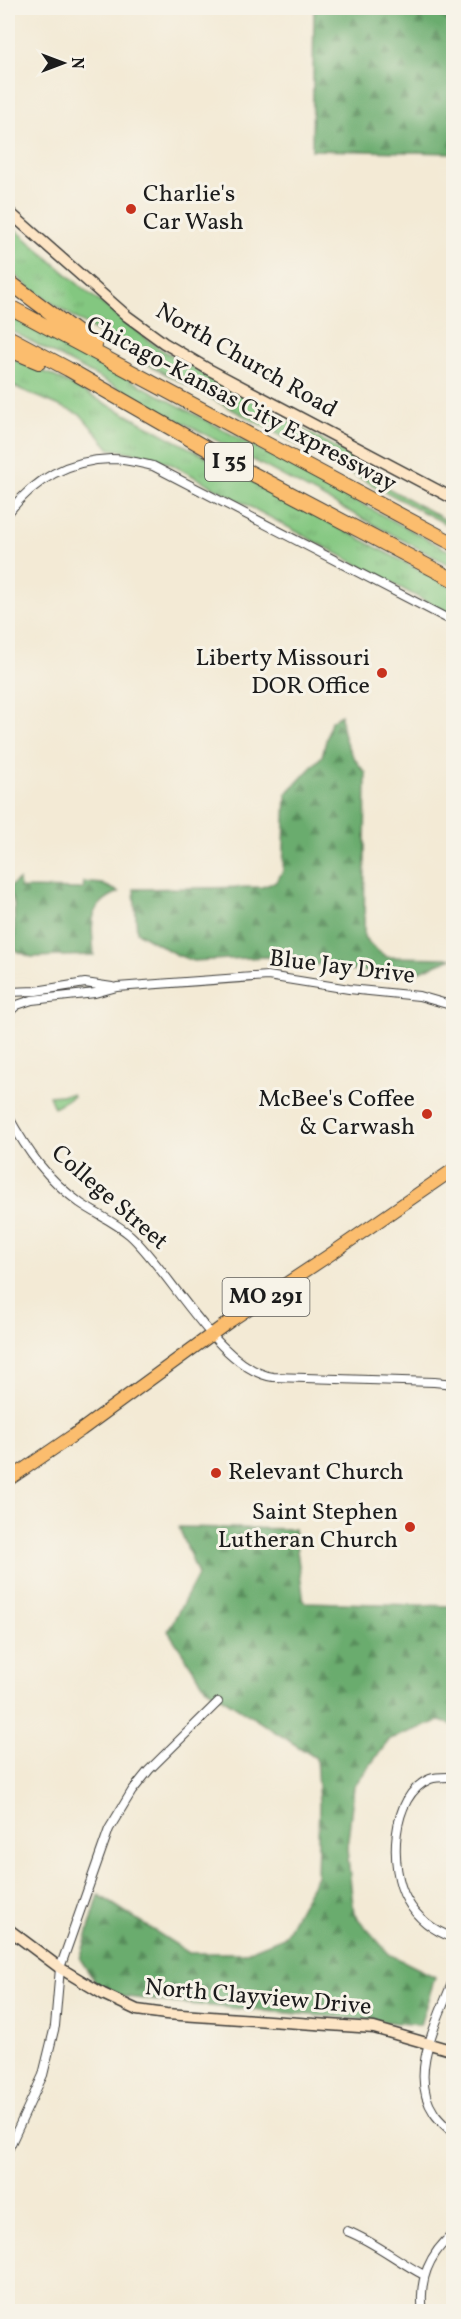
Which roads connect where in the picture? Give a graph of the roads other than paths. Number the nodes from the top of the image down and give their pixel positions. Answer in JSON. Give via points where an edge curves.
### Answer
{"nodes":[{"id":1,"x":8,"y":211,"type":"edge"},
{"id":2,"x":8,"y":281,"type":"edge"},
{"id":3,"x":8,"y":306,"type":"edge"},
{"id":4,"x":8,"y":337,"type":"edge"},
{"id":5,"x":8,"y":349,"type":"edge"},
{"id":6,"x":117,"y":364,"type":"junction"},
{"id":7,"x":69,"y":369,"type":"junction"},
{"id":8,"x":453,"y":499,"type":"edge"},
{"id":9,"x":8,"y":513,"type":"edge"},
{"id":10,"x":453,"y":544,"type":"edge"},
{"id":11,"x":453,"y":580,"type":"edge"},
{"id":12,"x":453,"y":622,"type":"edge"},
{"id":13,"x":117,"y":987,"type":"junction"},
{"id":14,"x":8,"y":992,"type":"edge"},
{"id":15,"x":453,"y":1006,"type":"edge"},
{"id":16,"x":8,"y":1013,"type":"edge"},
{"id":17,"x":8,"y":1116,"type":"edge"},
{"id":18,"x":453,"y":1169,"type":"edge"},
{"id":19,"x":212,"y":1335,"type":"junction"},
{"id":20,"x":453,"y":1384,"type":"edge"},
{"id":21,"x":8,"y":1480,"type":"edge"},
{"id":22,"x":218,"y":1702,"type":"dead end"},
{"id":23,"x":448,"y":1777,"type":"dead end"},
{"id":24,"x":8,"y":1929,"type":"edge"},
{"id":25,"x":453,"y":1938,"type":"edge"},
{"id":26,"x":60,"y":1968,"type":"junction"},
{"id":27,"x":453,"y":1978,"type":"edge"},
{"id":28,"x":430,"y":2042,"type":"junction"},
{"id":29,"x":453,"y":2051,"type":"edge"},
{"id":30,"x":453,"y":2134,"type":"edge"},
{"id":31,"x":8,"y":2150,"type":"edge"},
{"id":32,"x":347,"y":2230,"type":"dead end"},
{"id":33,"x":453,"y":2233,"type":"edge"},
{"id":34,"x":424,"y":2275,"type":"junction"},
{"id":35,"x":423,"y":2312,"type":"edge"}],
"edges":[{"from":1,"to":8,"type":"main road","name":"North Church Road","via":[[126,315],[164,343]]},
{"from":2,"to":6,"type":"highway"},
{"from":3,"to":6,"type":"highway","name":"Chicago-Kansas City Expressway","number":"I 35"},
{"from":4,"to":7,"type":"highway","name":"Chicago-Kansas City Expressway","number":"I 35"},
{"from":5,"to":7,"type":"highway","via":[[38,362]]},
{"from":6,"to":10,"type":"highway","name":"Chicago-Kansas City Expressway","number":"I 35"},
{"from":7,"to":11,"type":"highway","name":"Chicago-Kansas City Expressway","number":"I 35","via":[[232,464]]},
{"from":9,"to":12,"type":"street","via":[[43,478],[68,466],[114,459],[153,466]]},
{"from":13,"to":14,"type":"street","name":"Blue Jay Drive","via":[[85,983]]},
{"from":13,"to":15,"type":"street","name":"Blue Jay Drive","via":[[268,976],[419,996]]},
{"from":13,"to":16,"type":"street","name":"Blue Jay Drive","via":[[32,1000]]},
{"from":17,"to":19,"type":"street","name":"College Street","via":[[29,1154],[54,1182],[130,1235]]},
{"from":18,"to":19,"type":"main road","number":"MO 291"},
{"from":19,"to":20,"type":"street","name":"College Street","via":[[243,1366],[262,1375]]},
{"from":19,"to":21,"type":"main road","number":"MO 291"},
{"from":22,"to":26,"type":"street","via":[[149,1770],[122,1806],[109,1829]]},
{"from":23,"to":25,"type":"street","via":[[430,1779],[406,1803],[397,1829],[395,1863],[402,1890],[416,1912],[436,1930]]},
{"from":24,"to":26,"type":"main road","name":"North Clayview Drive"},
{"from":26,"to":28,"type":"main road","name":"North Clayview Drive","via":[[137,2010],[374,2028]]},
{"from":26,"to":31,"type":"street","via":[[55,2026],[44,2075]]},
{"from":27,"to":28,"type":"street"},
{"from":28,"to":29,"type":"main road","name":"North Clayview Drive"},
{"from":28,"to":30,"type":"street","via":[[423,2085],[435,2115]]},
{"from":32,"to":34,"type":"street"},
{"from":33,"to":34,"type":"street","via":[[434,2254]]},
{"from":34,"to":35,"type":"street"}]}
